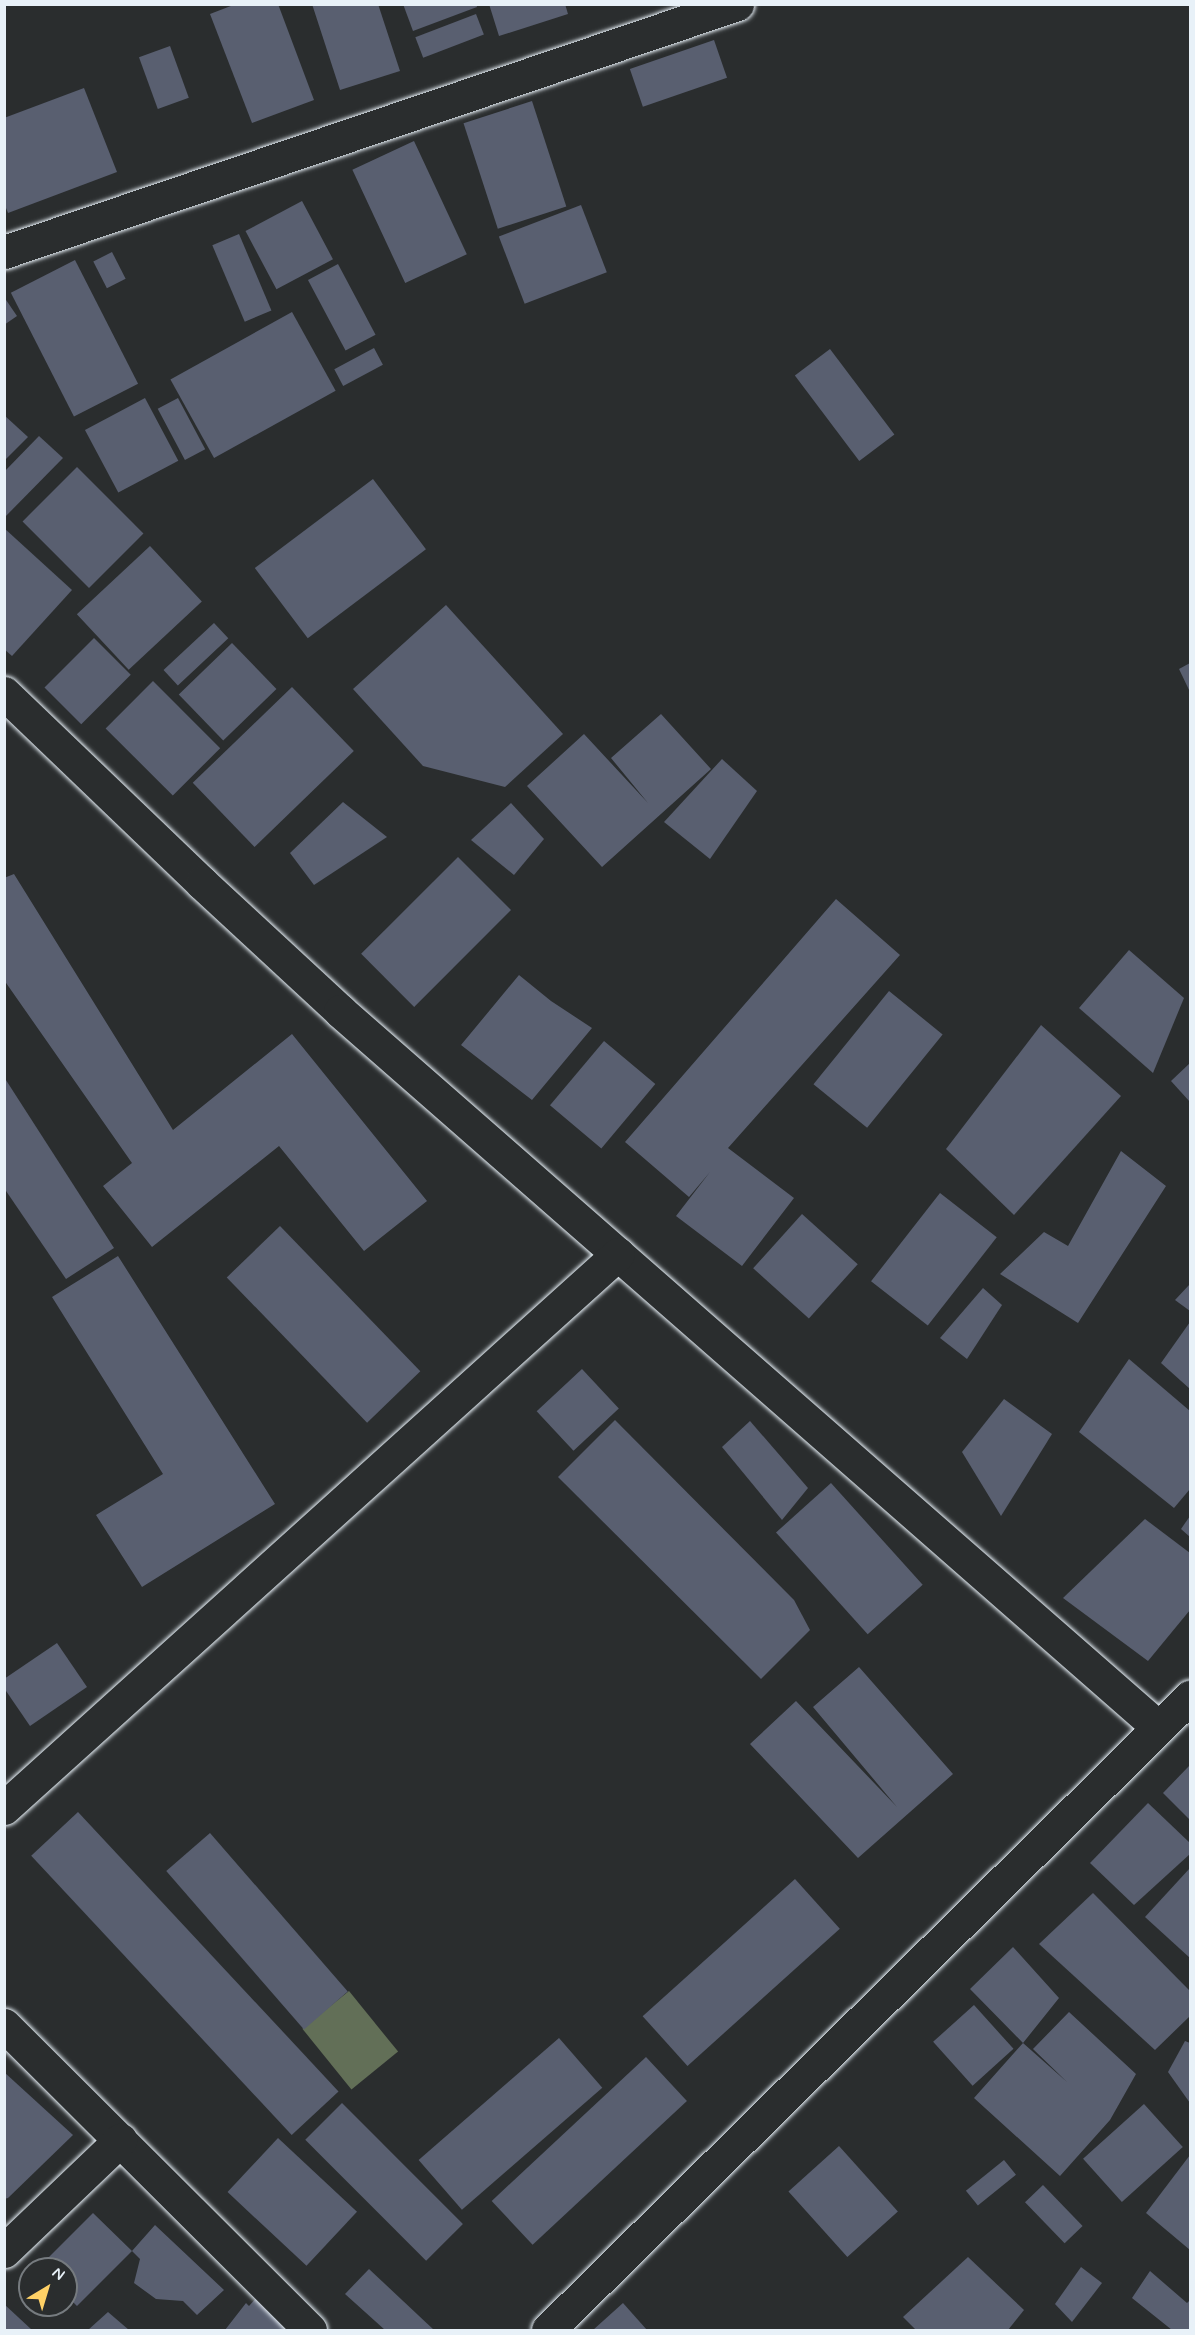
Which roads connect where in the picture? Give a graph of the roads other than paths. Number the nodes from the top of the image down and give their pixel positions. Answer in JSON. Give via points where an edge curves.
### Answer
{"nodes":[{"id":1,"x":738,"y":4,"type":"edge"},
{"id":2,"x":4,"y":252,"type":"edge"},
{"id":3,"x":4,"y":693,"type":"edge"},
{"id":4,"x":618,"y":1254,"type":"junction"},
{"id":5,"x":1191,"y":1697,"type":"edge"},
{"id":6,"x":1158,"y":1727,"type":"junction"},
{"id":7,"x":4,"y":1808,"type":"edge"},
{"id":8,"x":4,"y":2025,"type":"edge"},
{"id":9,"x":120,"y":2140,"type":"junction"},
{"id":10,"x":4,"y":2251,"type":"edge"},
{"id":11,"x":310,"y":2331,"type":"edge"},
{"id":12,"x":548,"y":2331,"type":"edge"}],
"edges":[{"from":1,"to":2,"type":"street"},
{"from":3,"to":4,"type":"street","via":[[340,1011]]},
{"from":4,"to":6,"type":"street"},
{"from":4,"to":7,"type":"street"},
{"from":5,"to":6,"type":"street"},
{"from":6,"to":12,"type":"street"},
{"from":8,"to":9,"type":"street"},
{"from":9,"to":10,"type":"street"},
{"from":9,"to":11,"type":"street"}]}
